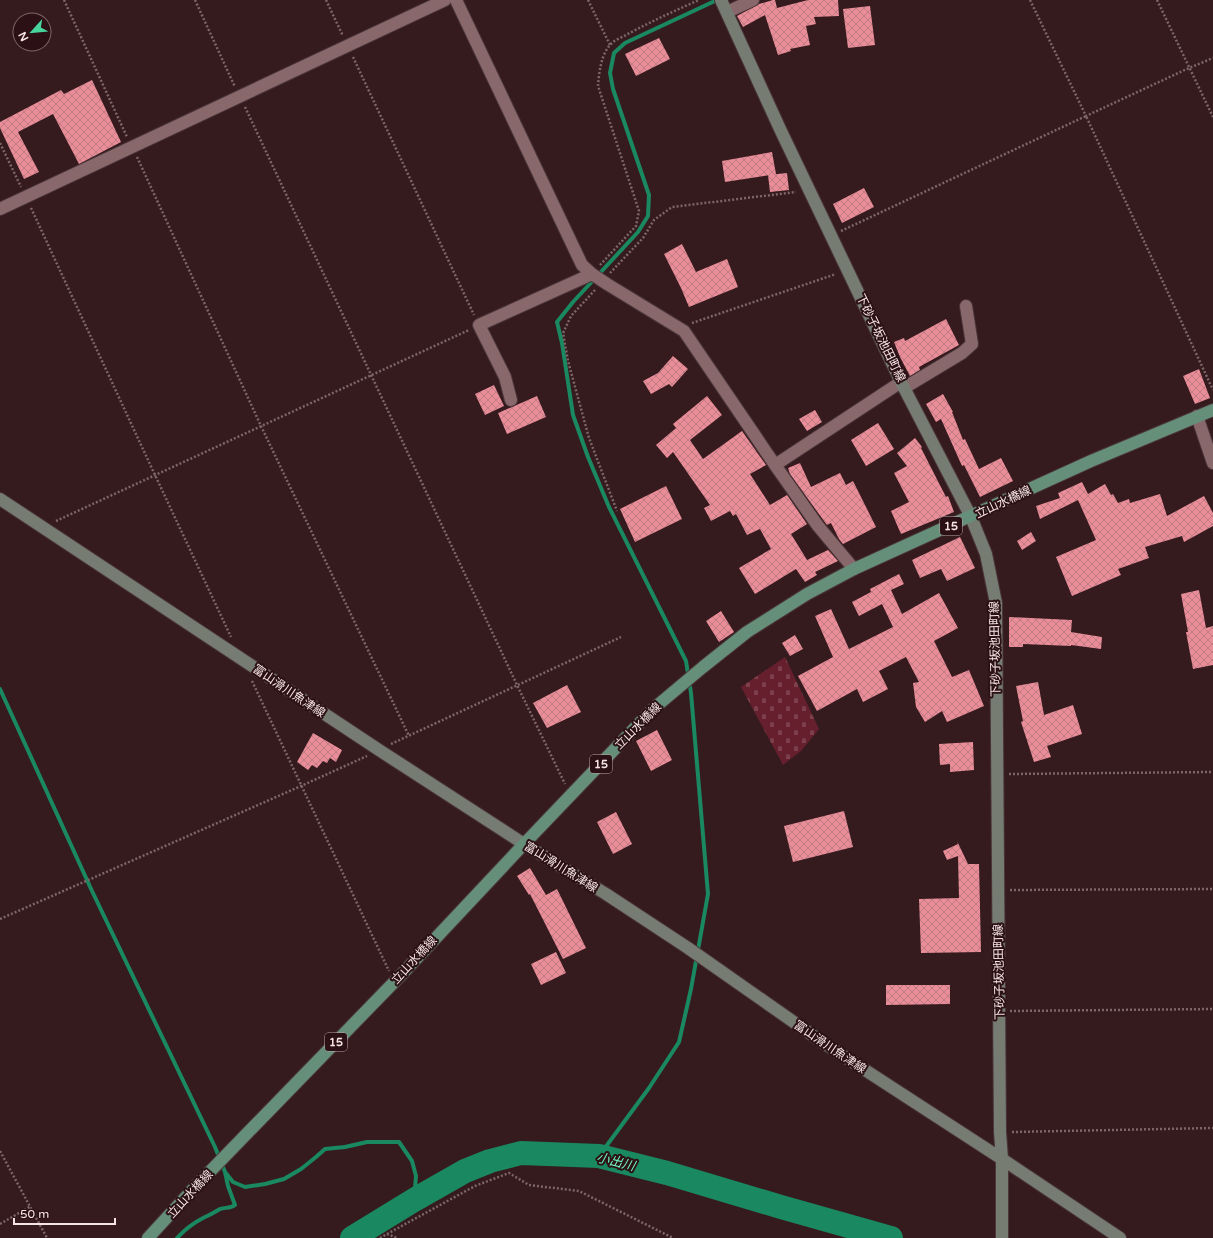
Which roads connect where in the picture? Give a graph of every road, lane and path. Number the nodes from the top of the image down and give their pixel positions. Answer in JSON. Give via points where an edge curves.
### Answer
{"nodes":[{"id":1,"x":64,"y":0,"type":"edge"},
{"id":2,"x":195,"y":0,"type":"edge"},
{"id":3,"x":326,"y":0,"type":"edge"},
{"id":4,"x":445,"y":0,"type":"edge"},
{"id":5,"x":456,"y":0,"type":"edge"},
{"id":6,"x":588,"y":0,"type":"edge"},
{"id":7,"x":699,"y":0,"type":"edge"},
{"id":8,"x":721,"y":0,"type":"edge"},
{"id":9,"x":753,"y":0,"type":"edge"},
{"id":10,"x":1030,"y":0,"type":"edge"},
{"id":11,"x":1157,"y":0,"type":"edge"},
{"id":12,"x":727,"y":12,"type":"junction"},
{"id":13,"x":347,"y":45,"type":"junction"},
{"id":14,"x":610,"y":45,"type":"junction"},
{"id":15,"x":1213,"y":58,"type":"edge"},
{"id":16,"x":1189,"y":68,"type":"junction"},
{"id":17,"x":240,"y":96,"type":"junction"},
{"id":18,"x":1086,"y":116,"type":"junction"},
{"id":19,"x":1213,"y":117,"type":"edge"},
{"id":20,"x":0,"y":142,"type":"edge"},
{"id":21,"x":132,"y":148,"type":"junction"},
{"id":22,"x":26,"y":197,"type":"junction"},
{"id":23,"x":0,"y":209,"type":"edge"},
{"id":24,"x":832,"y":236,"type":"junction"},
{"id":25,"x":848,"y":270,"type":"junction"},
{"id":26,"x":592,"y":274,"type":"junction"},
{"id":27,"x":966,"y":306,"type":"dead end"},
{"id":28,"x":479,"y":325,"type":"junction"},
{"id":29,"x":684,"y":331,"type":"junction"},
{"id":30,"x":371,"y":375,"type":"junction"},
{"id":31,"x":903,"y":385,"type":"junction"},
{"id":32,"x":1213,"y":390,"type":"edge"},
{"id":33,"x":511,"y":400,"type":"dead end"},
{"id":34,"x":1213,"y":410,"type":"edge"},
{"id":35,"x":1197,"y":416,"type":"junction"},
{"id":36,"x":261,"y":426,"type":"junction"},
{"id":37,"x":1213,"y":463,"type":"edge"},
{"id":38,"x":775,"y":465,"type":"junction"},
{"id":39,"x":155,"y":475,"type":"junction"},
{"id":40,"x":0,"y":499,"type":"edge"},
{"id":41,"x":971,"y":517,"type":"junction"},
{"id":42,"x":43,"y":528,"type":"junction"},
{"id":43,"x":854,"y":569,"type":"junction"},
{"id":44,"x":621,"y":637,"type":"dead end"},
{"id":45,"x":232,"y":639,"type":"dead end"},
{"id":46,"x":252,"y":681,"type":"dead end"},
{"id":47,"x":517,"y":685,"type":"junction"},
{"id":48,"x":409,"y":736,"type":"junction"},
{"id":49,"x":379,"y":750,"type":"junction"},
{"id":50,"x":1213,"y":772,"type":"edge"},
{"id":51,"x":997,"y":774,"type":"junction"},
{"id":52,"x":301,"y":786,"type":"junction"},
{"id":53,"x":571,"y":796,"type":"junction"},
{"id":54,"x":524,"y":844,"type":"junction"},
{"id":55,"x":1213,"y":889,"type":"edge"},
{"id":56,"x":998,"y":890,"type":"junction"},
{"id":57,"x":0,"y":919,"type":"edge"},
{"id":58,"x":394,"y":982,"type":"junction"},
{"id":59,"x":1213,"y":1009,"type":"edge"},
{"id":60,"x":1000,"y":1011,"type":"junction"},
{"id":61,"x":1213,"y":1128,"type":"edge"},
{"id":62,"x":1000,"y":1132,"type":"junction"},
{"id":63,"x":0,"y":1151,"type":"edge"},
{"id":64,"x":1002,"y":1159,"type":"junction"},
{"id":65,"x":31,"y":1206,"type":"junction"},
{"id":66,"x":0,"y":1224,"type":"edge"},
{"id":67,"x":387,"y":1234,"type":"junction"},
{"id":68,"x":48,"y":1238,"type":"edge"},
{"id":69,"x":148,"y":1238,"type":"edge"},
{"id":70,"x":380,"y":1238,"type":"edge"},
{"id":71,"x":397,"y":1238,"type":"edge"},
{"id":72,"x":673,"y":1238,"type":"edge"},
{"id":73,"x":1002,"y":1238,"type":"edge"},
{"id":74,"x":1120,"y":1238,"type":"edge"}],
"edges":[{"from":1,"to":21,"type":"path"},
{"from":2,"to":17,"type":"path"},
{"from":3,"to":13,"type":"path"},
{"from":4,"to":13,"type":"street"},
{"from":5,"to":26,"type":"street","via":[[582,265]]},
{"from":6,"to":14,"type":"path"},
{"from":7,"to":14,"type":"path","via":[[637,29]]},
{"from":8,"to":12,"type":"main road","name":"下砂子坂池田町線"},
{"from":9,"to":12,"type":"street"},
{"from":10,"to":18,"type":"path"},
{"from":11,"to":16,"type":"path"},
{"from":12,"to":24,"type":"main road","name":"下砂子坂池田町線"},
{"from":13,"to":17,"type":"street"},
{"from":13,"to":28,"type":"path"},
{"from":14,"to":26,"type":"path","via":[[603,58],[598,86],[639,210],[636,226]]},
{"from":15,"to":16,"type":"path"},
{"from":16,"to":18,"type":"path"},
{"from":16,"to":19,"type":"path"},
{"from":17,"to":21,"type":"street"},
{"from":17,"to":30,"type":"path"},
{"from":18,"to":24,"type":"path"},
{"from":18,"to":32,"type":"path"},
{"from":20,"to":22,"type":"path"},
{"from":21,"to":22,"type":"street"},
{"from":21,"to":36,"type":"path"},
{"from":22,"to":23,"type":"street"},
{"from":22,"to":39,"type":"path"},
{"from":24,"to":25,"type":"main road","name":"下砂子坂池田町線"},
{"from":25,"to":29,"type":"path","via":[[693,322]]},
{"from":25,"to":31,"type":"main road","name":"下砂子坂池田町線"},
{"from":26,"to":28,"type":"street"},
{"from":26,"to":29,"type":"street"},
{"from":27,"to":31,"type":"street","via":[[972,344],[962,353]]},
{"from":28,"to":30,"type":"path"},
{"from":28,"to":33,"type":"street","via":[[505,378]]},
{"from":29,"to":38,"type":"street"},
{"from":30,"to":36,"type":"path"},
{"from":30,"to":47,"type":"path"},
{"from":31,"to":38,"type":"street"},
{"from":31,"to":41,"type":"main road","name":"下砂子坂池田町線"},
{"from":34,"to":35,"type":"main road","name":"立山水橋線","number":"15"},
{"from":35,"to":37,"type":"street"},
{"from":35,"to":41,"type":"main road","name":"立山水橋線","number":"15","via":[[1091,461]]},
{"from":36,"to":39,"type":"path"},
{"from":36,"to":48,"type":"path"},
{"from":38,"to":43,"type":"street","via":[[818,526]]},
{"from":39,"to":42,"type":"path"},
{"from":39,"to":45,"type":"path"},
{"from":40,"to":42,"type":"main road","name":"富山滑川魚津線"},
{"from":41,"to":43,"type":"main road","name":"立山水橋線","number":"15"},
{"from":41,"to":51,"type":"main road","name":"下砂子坂池田町線","via":[[986,554],[996,603]]},
{"from":42,"to":49,"type":"main road","name":"富山滑川魚津線"},
{"from":43,"to":53,"type":"main road","name":"立山水橋線","number":"15","via":[[807,594],[746,632],[653,709]]},
{"from":44,"to":47,"type":"path"},
{"from":46,"to":52,"type":"path"},
{"from":47,"to":48,"type":"path"},
{"from":47,"to":53,"type":"path"},
{"from":48,"to":49,"type":"path"},
{"from":49,"to":52,"type":"path"},
{"from":49,"to":54,"type":"main road","name":"富山滑川魚津線"},
{"from":50,"to":51,"type":"path"},
{"from":51,"to":56,"type":"main road","name":"下砂子坂池田町線"},
{"from":52,"to":57,"type":"path"},
{"from":52,"to":58,"type":"path"},
{"from":53,"to":54,"type":"main road","name":"立山水橋線","number":"15"},
{"from":54,"to":58,"type":"main road","name":"立山水橋線","number":"15"},
{"from":54,"to":64,"type":"main road","name":"富山滑川魚津線","via":[[688,948],[825,1044]]},
{"from":55,"to":56,"type":"path"},
{"from":56,"to":60,"type":"main road","name":"下砂子坂池田町線"},
{"from":58,"to":69,"type":"main road","name":"立山水橋線","number":"15"},
{"from":59,"to":60,"type":"path"},
{"from":60,"to":62,"type":"main road","name":"下砂子坂池田町線"},
{"from":61,"to":62,"type":"path"},
{"from":62,"to":64,"type":"main road","name":"下砂子坂池田町線"},
{"from":63,"to":65,"type":"path"},
{"from":64,"to":73,"type":"main road","name":"下砂子坂池田町線"},
{"from":64,"to":74,"type":"main road","name":"富山滑川魚津線"},
{"from":65,"to":66,"type":"path"},
{"from":65,"to":68,"type":"path"},
{"from":67,"to":70,"type":"path"},
{"from":67,"to":71,"type":"path"},
{"from":67,"to":72,"type":"path","via":[[476,1186],[508,1173],[529,1185],[579,1191]]}]}
